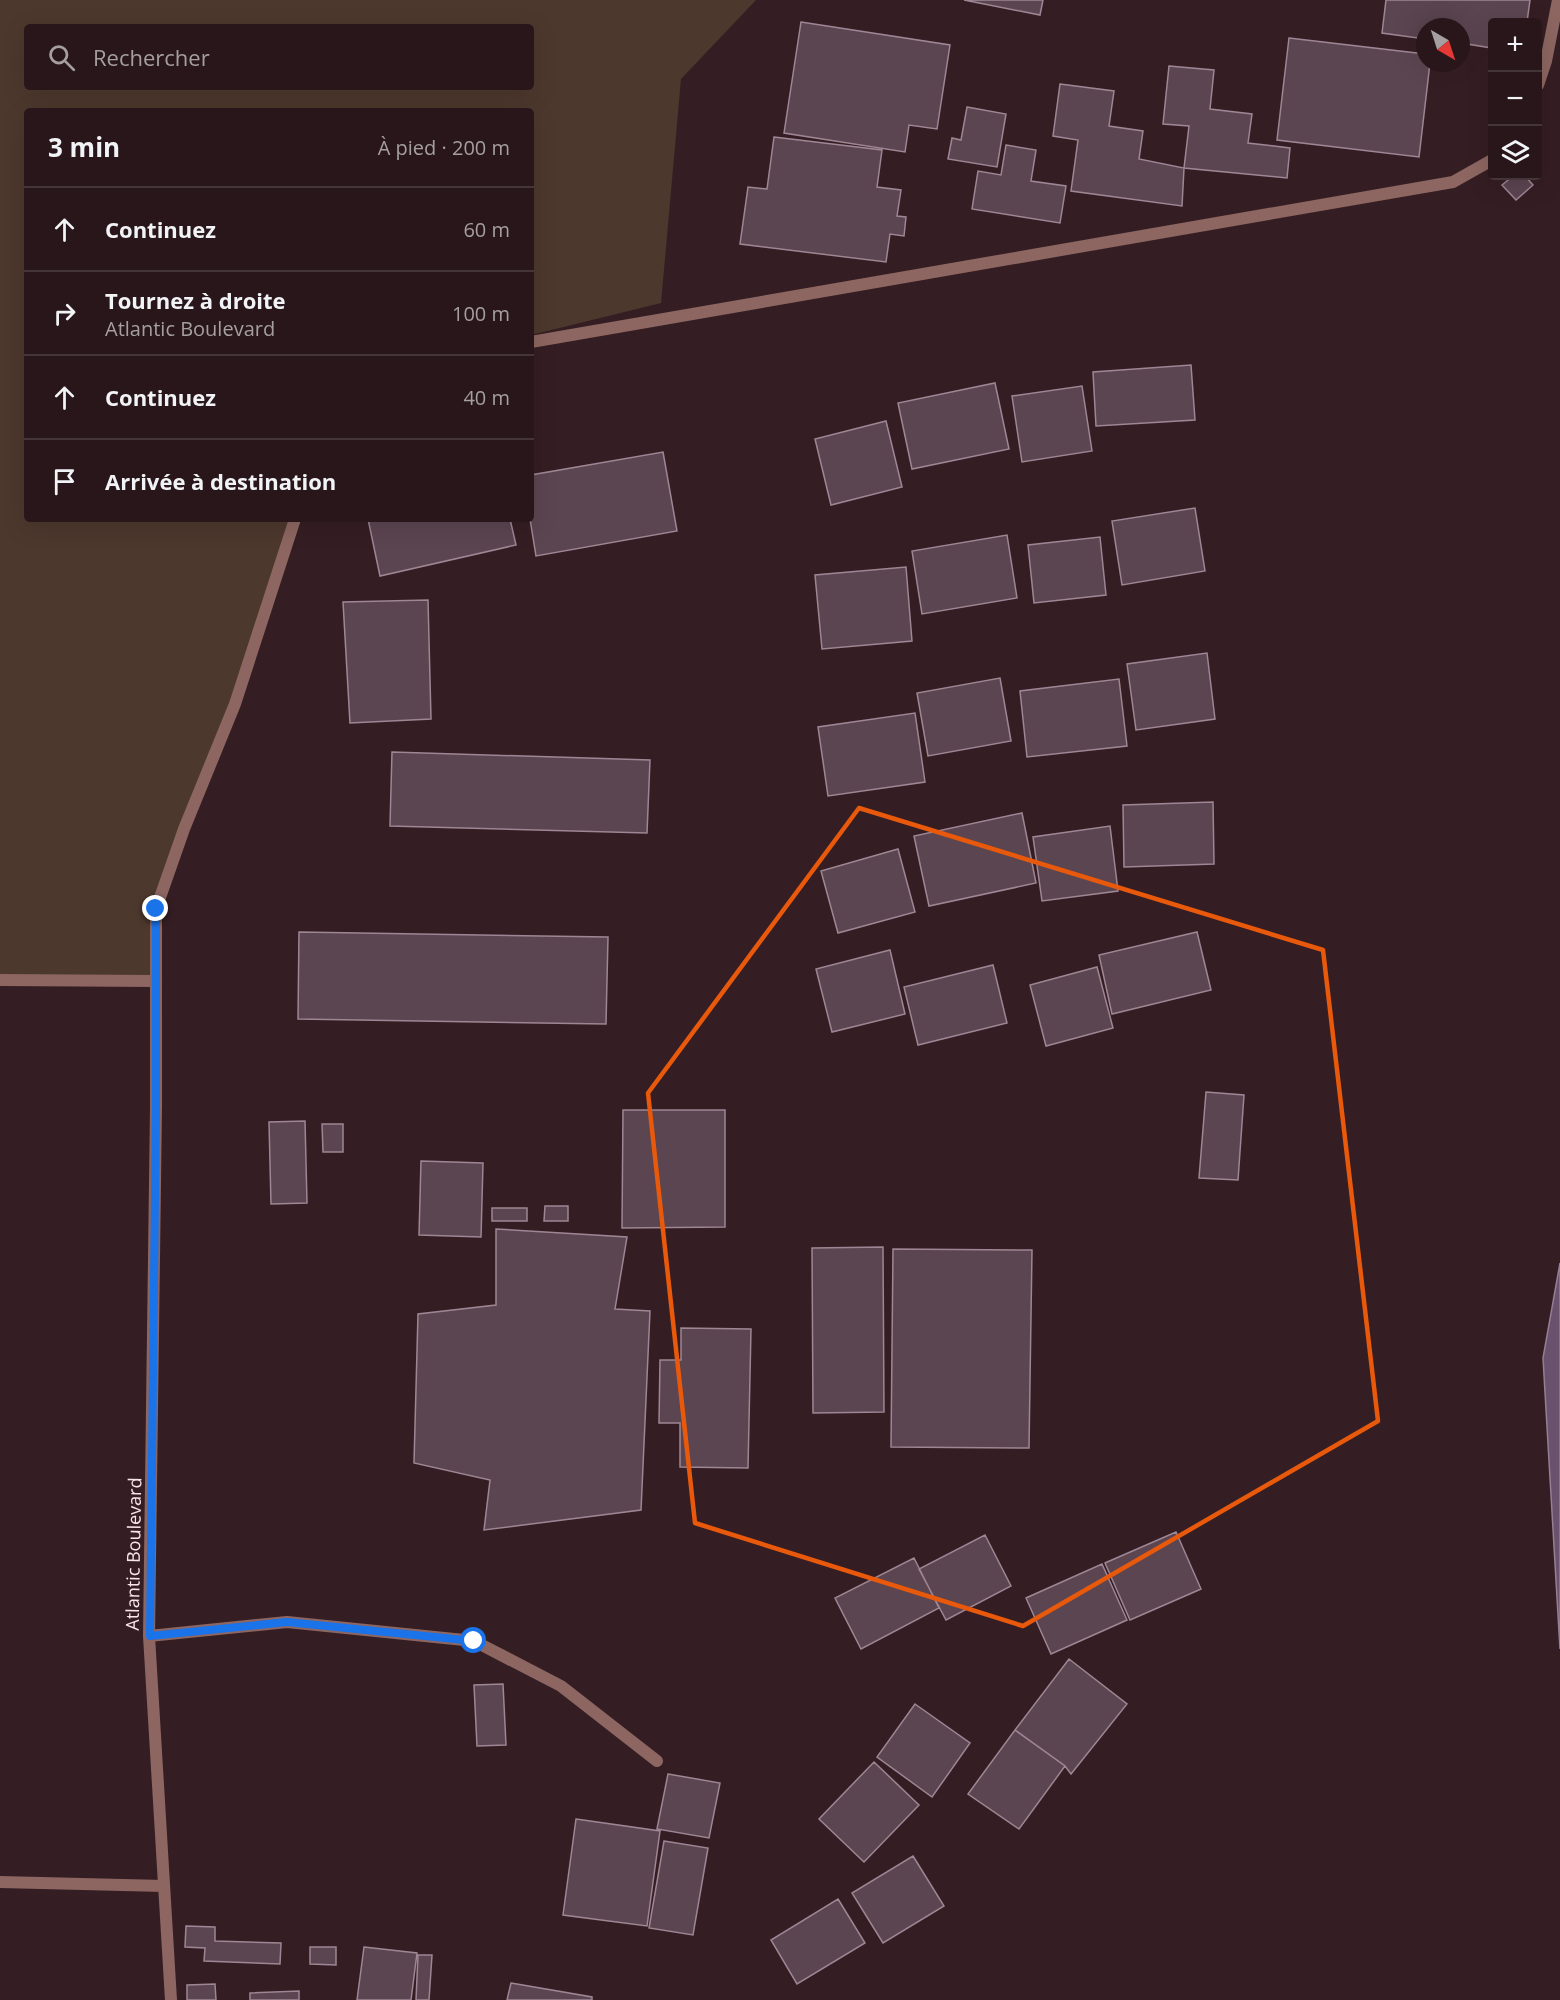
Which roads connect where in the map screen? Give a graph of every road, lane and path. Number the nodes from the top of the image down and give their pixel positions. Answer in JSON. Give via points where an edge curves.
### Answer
{"nodes":[{"id":1,"x":1558,"y":0,"type":"edge"},
{"id":2,"x":1542,"y":74,"type":"edge"},
{"id":3,"x":1488,"y":162,"type":"edge"},
{"id":4,"x":534,"y":341,"type":"edge"},
{"id":5,"x":294,"y":522,"type":"edge"},
{"id":6,"x":0,"y":980,"type":"edge"},
{"id":7,"x":156,"y":981,"type":"junction"},
{"id":8,"x":150,"y":1636,"type":"junction"},
{"id":9,"x":657,"y":1761,"type":"dead end"},
{"id":10,"x":0,"y":1882,"type":"edge"},
{"id":11,"x":164,"y":1886,"type":"junction"},
{"id":12,"x":171,"y":2000,"type":"edge"}],
"edges":[{"from":1,"to":2,"type":"street"},
{"from":3,"to":4,"type":"street","via":[[1453,182]]},
{"from":5,"to":7,"type":"street","name":"Atlantic Boulevard","via":[[235,704],[156,909]]},
{"from":6,"to":7,"type":"street"},
{"from":7,"to":8,"type":"street","name":"Atlantic Boulevard"},
{"from":8,"to":9,"type":"street","via":[[287,1622],[474,1641],[561,1686]]},
{"from":8,"to":11,"type":"street","name":"Atlantic Boulevard"},
{"from":10,"to":11,"type":"street"},
{"from":11,"to":12,"type":"street","name":"Atlantic Boulevard"}]}
